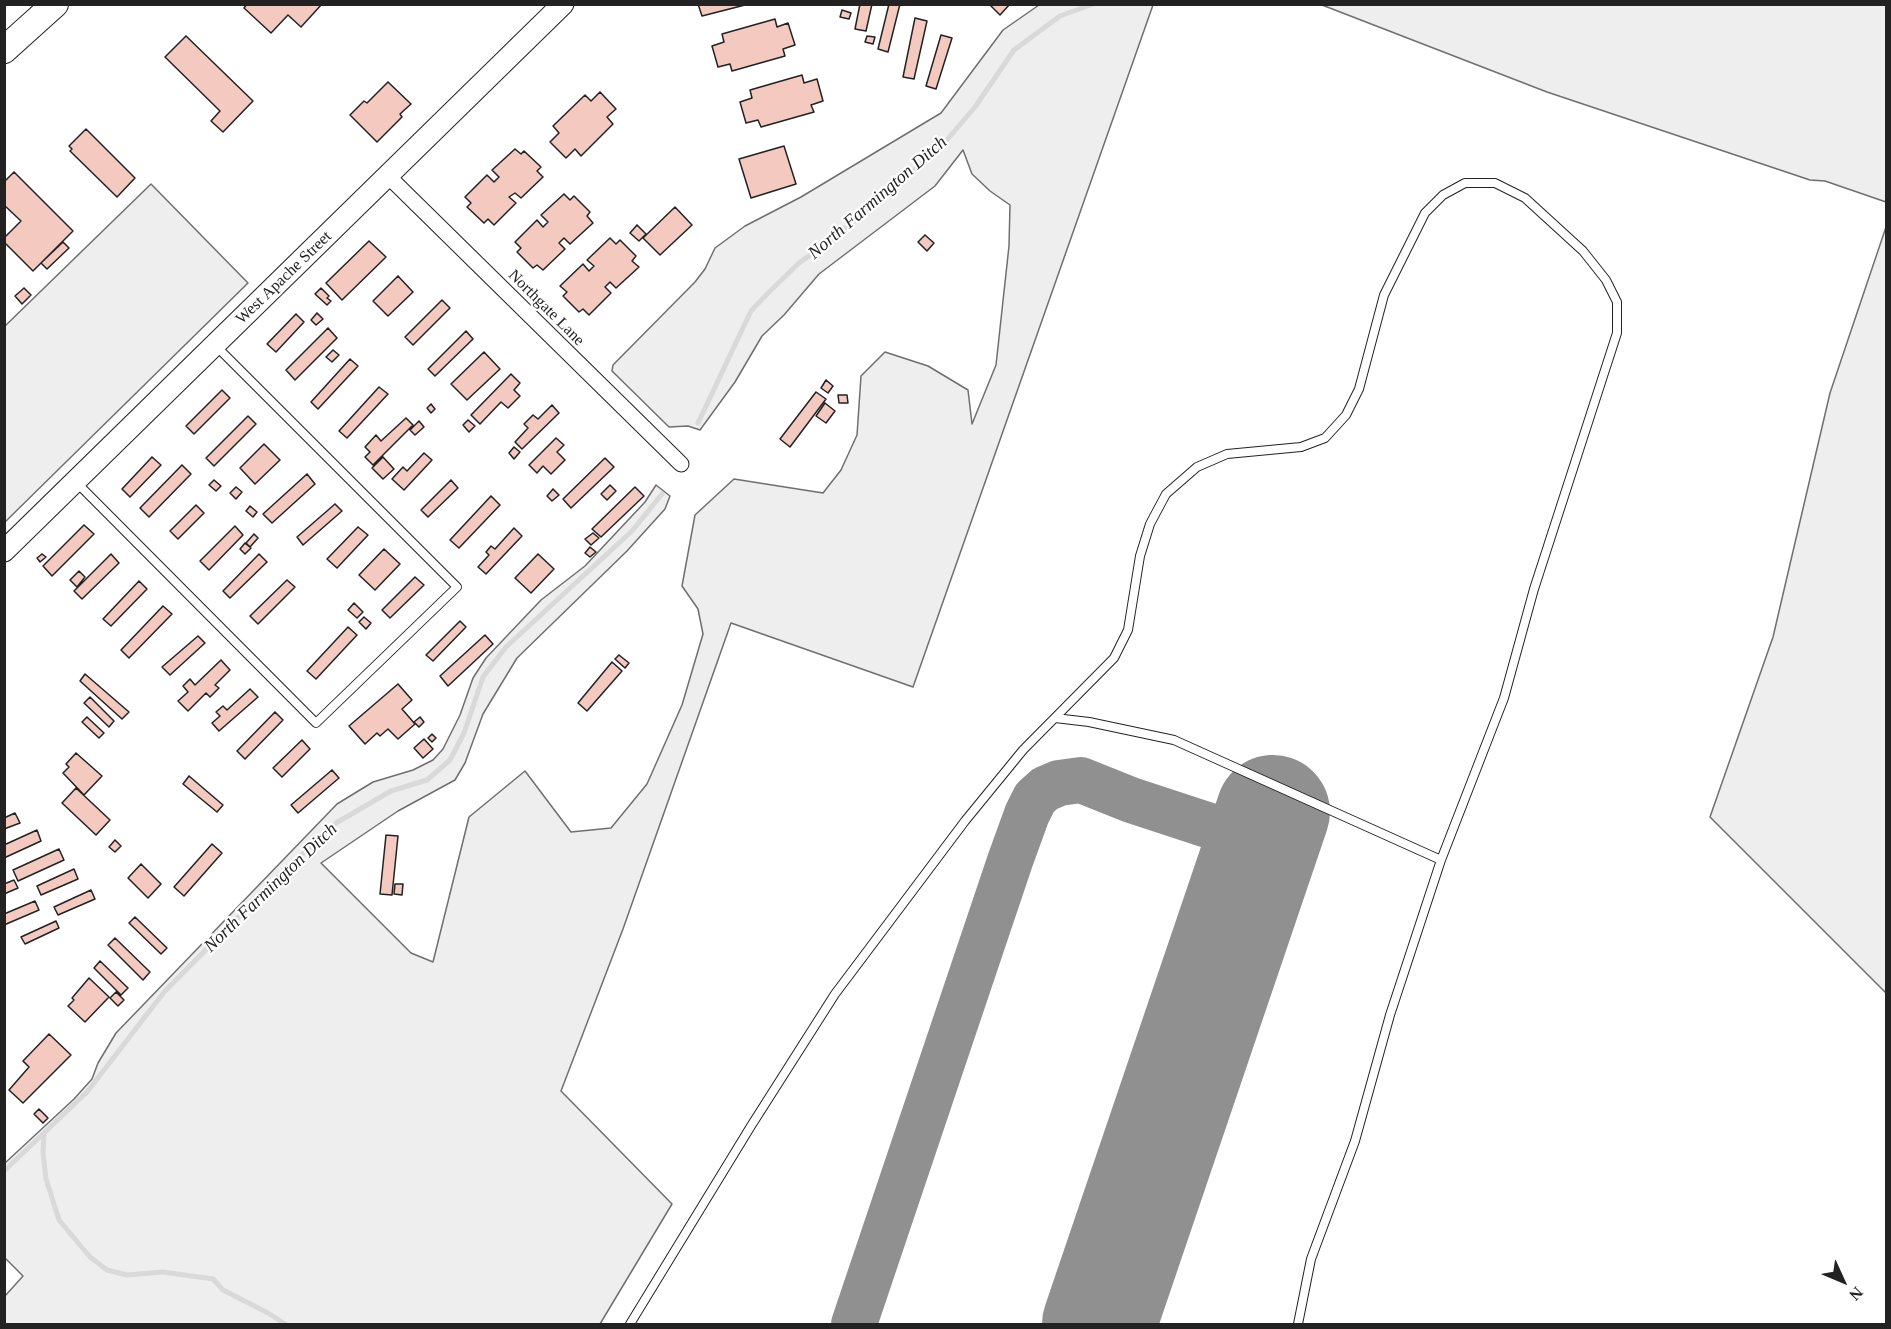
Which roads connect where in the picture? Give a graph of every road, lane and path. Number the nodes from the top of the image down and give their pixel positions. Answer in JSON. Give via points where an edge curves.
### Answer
{"nodes":[{"id":1,"x":56,"y":4,"type":"edge"},
{"id":2,"x":563,"y":4,"type":"edge"},
{"id":3,"x":4,"y":50,"type":"edge"},
{"id":4,"x":388,"y":176,"type":"junction"},
{"id":5,"x":215,"y":345,"type":"junction"},
{"id":6,"x":681,"y":464,"type":"dead end"},
{"id":7,"x":75,"y":481,"type":"junction"},
{"id":8,"x":5,"y":550,"type":"edge"},
{"id":9,"x":1055,"y":717,"type":"junction"},
{"id":10,"x":1441,"y":860,"type":"junction"},
{"id":11,"x":630,"y":1324,"type":"edge"},
{"id":12,"x":1298,"y":1324,"type":"edge"}],
"edges":[{"from":1,"to":3,"type":"highway"},
{"from":2,"to":4,"type":"main road","name":"West Apache Street"},
{"from":4,"to":5,"type":"main road","name":"West Apache Street"},
{"from":4,"to":6,"type":"street","name":"Northgate Lane"},
{"from":5,"to":7,"type":"main road","name":"West Apache Street"},
{"from":5,"to":7,"type":"lane","via":[[457,587],[316,723]]},
{"from":7,"to":8,"type":"main road","name":"West Apache Street"},
{"from":9,"to":10,"type":"lane","via":[[1174,741]]},
{"from":9,"to":10,"type":"lane","via":[[1114,658],[1128,630],[1140,556],[1166,494],[1197,467],[1227,454],[1301,447],[1325,438],[1346,415],[1359,389],[1383,295],[1425,213],[1443,195],[1465,183],[1495,183],[1525,198],[1583,251],[1606,280],[1617,302],[1617,333],[1534,589],[1504,698]]},
{"from":9,"to":11,"type":"lane","via":[[972,812],[835,994]]},
{"from":10,"to":12,"type":"lane","via":[[1389,1016],[1355,1141],[1311,1258]]}]}
